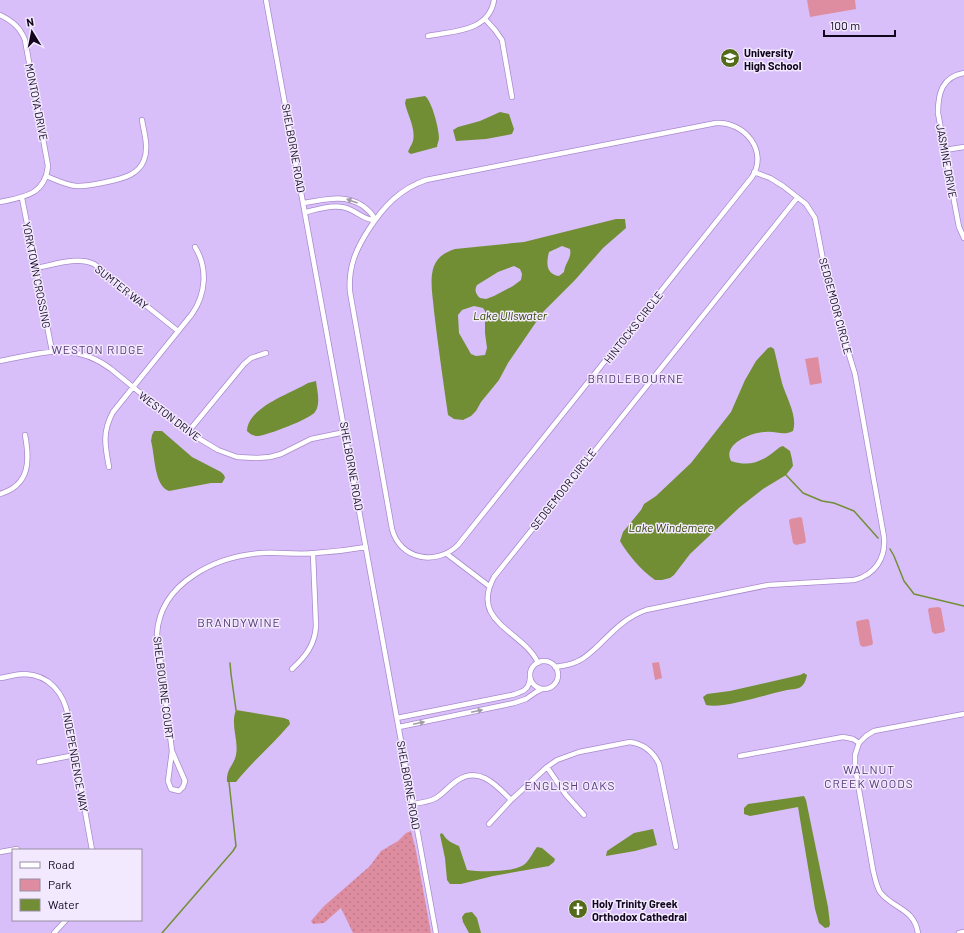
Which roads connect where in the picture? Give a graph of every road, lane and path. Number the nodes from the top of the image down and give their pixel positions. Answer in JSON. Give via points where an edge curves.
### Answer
{"nodes":[{"id":1,"x":266,"y":0,"type":"edge"},
{"id":2,"x":494,"y":0,"type":"edge"},
{"id":3,"x":0,"y":16,"type":"edge"},
{"id":4,"x":485,"y":20,"type":"junction"},
{"id":5,"x":428,"y":36,"type":"dead end"},
{"id":6,"x":964,"y":73,"type":"edge"},
{"id":7,"x":512,"y":97,"type":"dead end"},
{"id":8,"x":142,"y":120,"type":"dead end"},
{"id":9,"x":964,"y":147,"type":"edge"},
{"id":10,"x":945,"y":150,"type":"junction"},
{"id":11,"x":754,"y":172,"type":"junction"},
{"id":12,"x":46,"y":176,"type":"junction"},
{"id":13,"x":22,"y":198,"type":"junction"},
{"id":14,"x":797,"y":198,"type":"junction"},
{"id":15,"x":0,"y":202,"type":"edge"},
{"id":16,"x":304,"y":203,"type":"junction"},
{"id":17,"x":306,"y":212,"type":"junction"},
{"id":18,"x":375,"y":220,"type":"junction"},
{"id":19,"x":964,"y":238,"type":"edge"},
{"id":20,"x":195,"y":247,"type":"dead end"},
{"id":21,"x":36,"y":268,"type":"junction"},
{"id":22,"x":178,"y":331,"type":"junction"},
{"id":23,"x":52,"y":351,"type":"junction"},
{"id":24,"x":266,"y":353,"type":"dead end"},
{"id":25,"x":0,"y":362,"type":"edge"},
{"id":26,"x":132,"y":387,"type":"junction"},
{"id":27,"x":188,"y":432,"type":"junction"},
{"id":28,"x":345,"y":432,"type":"junction"},
{"id":29,"x":25,"y":435,"type":"dead end"},
{"id":30,"x":109,"y":467,"type":"dead end"},
{"id":31,"x":0,"y":494,"type":"edge"},
{"id":32,"x":366,"y":547,"type":"junction"},
{"id":33,"x":313,"y":554,"type":"junction"},
{"id":34,"x":447,"y":554,"type":"junction"},
{"id":35,"x":489,"y":586,"type":"junction"},
{"id":36,"x":538,"y":663,"type":"junction"},
{"id":37,"x":555,"y":667,"type":"junction"},
{"id":38,"x":292,"y":669,"type":"dead end"},
{"id":39,"x":530,"y":677,"type":"junction"},
{"id":40,"x":0,"y":678,"type":"edge"},
{"id":41,"x":542,"y":689,"type":"junction"},
{"id":42,"x":964,"y":714,"type":"edge"},
{"id":43,"x":397,"y":718,"type":"junction"},
{"id":44,"x":399,"y":727,"type":"junction"},
{"id":45,"x":859,"y":743,"type":"junction"},
{"id":46,"x":172,"y":751,"type":"junction"},
{"id":47,"x":75,"y":755,"type":"junction"},
{"id":48,"x":740,"y":756,"type":"dead end"},
{"id":49,"x":39,"y":762,"type":"dead end"},
{"id":50,"x":547,"y":767,"type":"junction"},
{"id":51,"x":511,"y":800,"type":"junction"},
{"id":52,"x":412,"y":804,"type":"junction"},
{"id":53,"x":584,"y":815,"type":"dead end"},
{"id":54,"x":489,"y":824,"type":"dead end"},
{"id":55,"x":676,"y":847,"type":"dead end"},
{"id":56,"x":92,"y":849,"type":"edge"},
{"id":57,"x":12,"y":850,"type":"edge"},
{"id":58,"x":0,"y":852,"type":"edge"},
{"id":59,"x":65,"y":921,"type":"edge"},
{"id":60,"x":964,"y":932,"type":"edge"},
{"id":61,"x":54,"y":933,"type":"edge"},
{"id":62,"x":436,"y":933,"type":"edge"},
{"id":63,"x":918,"y":933,"type":"edge"},
{"id":64,"x":959,"y":933,"type":"edge"}],
"edges":[{"from":1,"to":16,"type":"street","name":"SHELBORNE ROAD"},
{"from":2,"to":4,"type":"street"},
{"from":3,"to":12,"type":"street","name":"MONTOYA DRIVE","via":[[15,24],[25,40],[47,158]]},
{"from":4,"to":5,"type":"street","via":[[472,28]]},
{"from":4,"to":7,"type":"street","via":[[502,40]]},
{"from":6,"to":10,"type":"street","name":"JASMINE DRIVE","via":[[944,84],[938,99]]},
{"from":8,"to":12,"type":"street","via":[[146,140],[145,156],[132,174],[121,179],[78,186]]},
{"from":9,"to":10,"type":"street"},
{"from":10,"to":19,"type":"street","name":"JASMINE DRIVE","via":[[959,227]]},
{"from":11,"to":14,"type":"street","via":[[779,184]]},
{"from":11,"to":18,"type":"street","via":[[756,150],[748,135],[733,124],[716,123],[426,180],[396,196]]},
{"from":11,"to":34,"type":"street","name":"HINTOCKS CIRCLE","via":[[458,545]]},
{"from":12,"to":13,"type":"street","via":[[37,190]]},
{"from":13,"to":15,"type":"street"},
{"from":13,"to":21,"type":"street","name":"YORKTOWN CROSSING"},
{"from":14,"to":35,"type":"street","name":"SEDGEMOOR CIRCLE"},
{"from":14,"to":37,"type":"street","name":"SEDGEMOOR CIRCLE","via":[[806,204],[815,218],[828,286],[855,374],[884,537],[884,550],[880,562],[867,575],[854,580],[768,585],[646,610],[623,622],[580,660]]},
{"from":16,"to":17,"type":"street","name":"SHELBORNE ROAD"},
{"from":18,"to":16,"type":"street","one_way":true,"via":[[372,213],[360,204],[343,198]]},
{"from":17,"to":18,"type":"street","via":[[342,207],[368,220]]},
{"from":17,"to":28,"type":"street","name":"SHELBORNE ROAD"},
{"from":18,"to":34,"type":"street","via":[[357,249],[349,285],[392,529],[398,542],[414,554],[427,558]]},
{"from":20,"to":22,"type":"street","via":[[203,263],[203,286],[195,310]]},
{"from":21,"to":22,"type":"street","name":"SUMTER WAY","via":[[74,261],[90,262]]},
{"from":21,"to":23,"type":"street","name":"YORKTOWN CROSSING"},
{"from":22,"to":26,"type":"street"},
{"from":23,"to":25,"type":"street","name":"WESTON DRIVE"},
{"from":23,"to":26,"type":"street","name":"WESTON DRIVE","via":[[68,351],[93,358]]},
{"from":24,"to":27,"type":"street","via":[[251,358],[244,364]]},
{"from":26,"to":27,"type":"street","name":"WESTON DRIVE"},
{"from":26,"to":30,"type":"street","via":[[116,407],[107,424],[105,442]]},
{"from":27,"to":28,"type":"street","name":"WESTON DRIVE","via":[[218,450],[248,458],[270,457],[311,439]]},
{"from":28,"to":32,"type":"street","name":"SHELBORNE ROAD"},
{"from":29,"to":31,"type":"street","via":[[28,459],[26,471],[16,485]]},
{"from":32,"to":33,"type":"street","name":"SHELBOURNE COURT"},
{"from":32,"to":43,"type":"street","name":"SHELBORNE ROAD"},
{"from":33,"to":38,"type":"street","via":[[315,637],[305,656]]},
{"from":33,"to":46,"type":"street","name":"SHELBOURNE COURT","via":[[264,553],[235,558],[196,574],[169,597],[160,615],[157,634]]},
{"from":34,"to":35,"type":"street"},
{"from":35,"to":36,"type":"street","via":[[489,605],[494,618],[532,652]]},
{"from":36,"to":37,"type":"street","via":[[546,662]]},
{"from":36,"to":39,"type":"street","via":[[531,670]]},
{"from":37,"to":41,"type":"street","via":[[558,677],[555,684]]},
{"from":39,"to":41,"type":"street","via":[[536,686]]},
{"from":39,"to":43,"type":"street","via":[[528,688],[512,695]]},
{"from":40,"to":47,"type":"street","name":"INDEPENDENCE WAY","via":[[35,676],[46,680],[57,690],[64,700]]},
{"from":44,"to":41,"type":"street","one_way":true,"via":[[514,703]]},
{"from":42,"to":45,"type":"street","via":[[879,730],[866,736]]},
{"from":43,"to":44,"type":"street","name":"SHELBORNE ROAD"},
{"from":44,"to":52,"type":"street","name":"SHELBORNE ROAD"},
{"from":45,"to":48,"type":"street","via":[[838,737]]},
{"from":45,"to":63,"type":"street","via":[[854,764],[876,881],[883,894],[909,914],[916,924]]},
{"from":46,"to":46,"type":"street","name":"SHELBOURNE COURT","via":[[168,784],[171,789],[179,791],[184,787],[185,781]]},
{"from":47,"to":49,"type":"street"},
{"from":47,"to":56,"type":"street","name":"INDEPENDENCE WAY"},
{"from":50,"to":51,"type":"street"},
{"from":50,"to":53,"type":"street","via":[[566,795]]},
{"from":50,"to":55,"type":"street","via":[[561,758],[579,752],[624,743],[636,743],[647,748],[659,764]]},
{"from":51,"to":52,"type":"street","via":[[491,781],[473,776],[460,779],[435,799]]},
{"from":51,"to":54,"type":"street"},
{"from":52,"to":62,"type":"street","name":"SHELBORNE ROAD"},
{"from":57,"to":58,"type":"street"},
{"from":59,"to":61,"type":"street"},
{"from":60,"to":64,"type":"street"}]}
